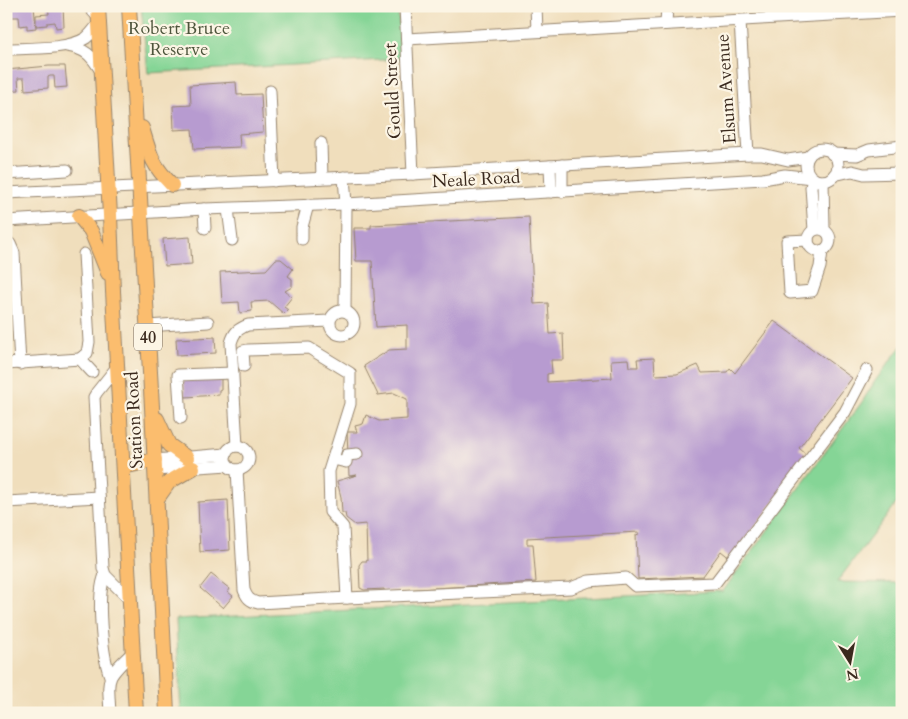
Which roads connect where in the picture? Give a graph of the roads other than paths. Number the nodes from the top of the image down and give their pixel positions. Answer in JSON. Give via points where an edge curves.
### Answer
{"nodes":[{"id":1,"x":88,"y":6,"type":"edge"},
{"id":2,"x":129,"y":6,"type":"edge"},
{"id":3,"x":405,"y":6,"type":"edge"},
{"id":4,"x":536,"y":6,"type":"edge"},
{"id":5,"x":667,"y":6,"type":"edge"},
{"id":6,"x":673,"y":6,"type":"edge"},
{"id":7,"x":803,"y":12,"type":"edge"},
{"id":8,"x":902,"y":12,"type":"edge"},
{"id":9,"x":98,"y":16,"type":"edge"},
{"id":10,"x":740,"y":21,"type":"junction"},
{"id":11,"x":670,"y":23,"type":"junction"},
{"id":12,"x":537,"y":31,"type":"junction"},
{"id":13,"x":407,"y":39,"type":"junction"},
{"id":14,"x":63,"y":46,"type":"junction"},
{"id":15,"x":6,"y":49,"type":"edge"},
{"id":16,"x":101,"y":71,"type":"junction"},
{"id":17,"x":270,"y":91,"type":"dead end"},
{"id":18,"x":135,"y":101,"type":"junction"},
{"id":19,"x":321,"y":143,"type":"dead end"},
{"id":20,"x":902,"y":146,"type":"edge"},
{"id":21,"x":748,"y":154,"type":"junction"},
{"id":22,"x":832,"y":154,"type":"junction"},
{"id":23,"x":808,"y":157,"type":"junction"},
{"id":24,"x":556,"y":166,"type":"junction"},
{"id":25,"x":67,"y":170,"type":"dead end"},
{"id":26,"x":902,"y":172,"type":"edge"},
{"id":27,"x":10,"y":174,"type":"edge"},
{"id":28,"x":413,"y":174,"type":"junction"},
{"id":29,"x":834,"y":175,"type":"junction"},
{"id":30,"x":344,"y":177,"type":"junction"},
{"id":31,"x":322,"y":178,"type":"junction"},
{"id":32,"x":816,"y":179,"type":"junction"},
{"id":33,"x":274,"y":181,"type":"junction"},
{"id":34,"x":172,"y":185,"type":"junction"},
{"id":35,"x":139,"y":187,"type":"junction"},
{"id":36,"x":109,"y":188,"type":"junction"},
{"id":37,"x":556,"y":192,"type":"junction"},
{"id":38,"x":6,"y":194,"type":"edge"},
{"id":39,"x":346,"y":204,"type":"junction"},
{"id":40,"x":308,"y":205,"type":"junction"},
{"id":41,"x":204,"y":209,"type":"junction"},
{"id":42,"x":228,"y":209,"type":"junction"},
{"id":43,"x":141,"y":213,"type":"junction"},
{"id":44,"x":110,"y":215,"type":"junction"},
{"id":45,"x":79,"y":216,"type":"junction"},
{"id":46,"x":6,"y":220,"type":"edge"},
{"id":47,"x":205,"y":228,"type":"dead end"},
{"id":48,"x":815,"y":233,"type":"junction"},
{"id":49,"x":302,"y":239,"type":"dead end"},
{"id":50,"x":232,"y":240,"type":"dead end"},
{"id":51,"x":6,"y":241,"type":"edge"},
{"id":52,"x":822,"y":251,"type":"junction"},
{"id":53,"x":84,"y":254,"type":"dead end"},
{"id":54,"x":113,"y":291,"type":"junction"},
{"id":55,"x":345,"y":310,"type":"junction"},
{"id":56,"x":329,"y":321,"type":"junction"},
{"id":57,"x":208,"y":322,"type":"dead end"},
{"id":58,"x":147,"y":326,"type":"junction"},
{"id":59,"x":80,"y":359,"type":"junction"},
{"id":60,"x":6,"y":364,"type":"edge"},
{"id":61,"x":20,"y":364,"type":"junction"},
{"id":62,"x":244,"y":366,"type":"dead end"},
{"id":63,"x":117,"y":367,"type":"junction"},
{"id":64,"x":867,"y":370,"type":"dead end"},
{"id":65,"x":92,"y":372,"type":"dead end"},
{"id":66,"x":233,"y":373,"type":"junction"},
{"id":67,"x":152,"y":407,"type":"junction"},
{"id":68,"x":181,"y":418,"type":"dead end"},
{"id":69,"x":237,"y":446,"type":"junction"},
{"id":70,"x":357,"y":454,"type":"dead end"},
{"id":71,"x":333,"y":459,"type":"junction"},
{"id":72,"x":190,"y":463,"type":"junction"},
{"id":73,"x":230,"y":463,"type":"junction"},
{"id":74,"x":155,"y":465,"type":"junction"},
{"id":75,"x":123,"y":467,"type":"junction"},
{"id":76,"x":99,"y":497,"type":"junction"},
{"id":77,"x":157,"y":499,"type":"junction"},
{"id":78,"x":6,"y":502,"type":"edge"},
{"id":79,"x":105,"y":575,"type":"junction"},
{"id":80,"x":347,"y":598,"type":"junction"},
{"id":81,"x":130,"y":600,"type":"junction"},
{"id":82,"x":132,"y":653,"type":"junction"},
{"id":83,"x":110,"y":676,"type":"junction"},
{"id":84,"x":110,"y":713,"type":"edge"},
{"id":85,"x":136,"y":713,"type":"edge"},
{"id":86,"x":168,"y":713,"type":"edge"}],
"edges":[{"from":1,"to":9,"type":"street"},
{"from":2,"to":18,"type":"main road","name":"Station Road","number":"40"},
{"from":3,"to":13,"type":"street","name":"Gould Street"},
{"from":4,"to":12,"type":"street"},
{"from":5,"to":11,"type":"street"},
{"from":6,"to":11,"type":"street"},
{"from":7,"to":8,"type":"street"},
{"from":7,"to":10,"type":"street"},
{"from":9,"to":14,"type":"street","via":[[90,35]]},
{"from":9,"to":16,"type":"main road","name":"Station Road","number":"40"},
{"from":10,"to":11,"type":"street"},
{"from":10,"to":21,"type":"street","name":"Elsum Avenue"},
{"from":11,"to":12,"type":"street"},
{"from":12,"to":13,"type":"street"},
{"from":13,"to":28,"type":"street","name":"Gould Street"},
{"from":14,"to":15,"type":"street"},
{"from":14,"to":16,"type":"street","via":[[86,52]]},
{"from":16,"to":36,"type":"main road","name":"Station Road","number":"40"},
{"from":17,"to":33,"type":"street"},
{"from":18,"to":34,"type":"main road","via":[[153,162]]},
{"from":18,"to":35,"type":"main road","name":"Station Road","number":"40"},
{"from":19,"to":31,"type":"street"},
{"from":20,"to":22,"type":"street","via":[[869,150],[857,155]]},
{"from":21,"to":23,"type":"street","name":"Neale Road","via":[[788,160]]},
{"from":21,"to":24,"type":"street","name":"Neale Road"},
{"from":22,"to":23,"type":"street","via":[[818,150]]},
{"from":22,"to":29,"type":"street","via":[[837,162]]},
{"from":23,"to":32,"type":"street","via":[[806,168]]},
{"from":24,"to":28,"type":"street","name":"Neale Road"},
{"from":24,"to":37,"type":"street"},
{"from":25,"to":27,"type":"street"},
{"from":26,"to":29,"type":"street","via":[[871,174],[852,170]]},
{"from":28,"to":30,"type":"street","name":"Neale Road"},
{"from":29,"to":32,"type":"street"},
{"from":30,"to":31,"type":"street","name":"Neale Road"},
{"from":30,"to":39,"type":"street"},
{"from":31,"to":33,"type":"street","name":"Neale Road"},
{"from":32,"to":37,"type":"street","name":"Neale Road","via":[[784,175],[763,180]]},
{"from":32,"to":48,"type":"street"},
{"from":33,"to":34,"type":"street","name":"Neale Road"},
{"from":34,"to":35,"type":"street","name":"Neale Road"},
{"from":35,"to":36,"type":"street","name":"Neale Road"},
{"from":35,"to":43,"type":"main road","name":"Station Road","number":"40"},
{"from":36,"to":38,"type":"street","name":"Neale Road"},
{"from":36,"to":44,"type":"main road","name":"Station Road","number":"40"},
{"from":37,"to":39,"type":"street","name":"Neale Road"},
{"from":39,"to":40,"type":"street","name":"Neale Road"},
{"from":39,"to":55,"type":"street"},
{"from":40,"to":42,"type":"street","name":"Neale Road"},
{"from":40,"to":49,"type":"street"},
{"from":41,"to":42,"type":"street","name":"Neale Road"},
{"from":41,"to":43,"type":"street","name":"Neale Road"},
{"from":41,"to":47,"type":"street"},
{"from":42,"to":50,"type":"street"},
{"from":43,"to":44,"type":"street","name":"Neale Road"},
{"from":43,"to":58,"type":"main road","name":"Station Road","number":"40"},
{"from":44,"to":45,"type":"street","name":"Neale Road"},
{"from":44,"to":54,"type":"main road","name":"Station Road","number":"40"},
{"from":45,"to":46,"type":"street","name":"Neale Road"},
{"from":45,"to":54,"type":"main road","via":[[98,246]]},
{"from":48,"to":52,"type":"street","via":[[812,249]]},
{"from":48,"to":52,"type":"street","via":[[829,234],[831,241]]},
{"from":48,"to":52,"type":"street","via":[[787,241],[790,294],[812,291]]},
{"from":51,"to":61,"type":"street","via":[[14,254]]},
{"from":53,"to":59,"type":"street","via":[[89,342],[87,353]]},
{"from":54,"to":63,"type":"main road","name":"Station Road","number":"40"},
{"from":55,"to":56,"type":"street","via":[[337,311]]},
{"from":55,"to":56,"type":"street","via":[[354,318],[354,326],[349,333],[337,334]]},
{"from":56,"to":66,"type":"street","via":[[254,324],[242,328],[234,334],[231,343]]},
{"from":57,"to":58,"type":"street"},
{"from":58,"to":67,"type":"main road","name":"Station Road","number":"40"},
{"from":59,"to":61,"type":"street"},
{"from":59,"to":65,"type":"street"},
{"from":60,"to":61,"type":"street"},
{"from":62,"to":71,"type":"street","via":[[243,351],[309,348],[350,373],[350,404]]},
{"from":63,"to":75,"type":"main road","name":"Station Road","number":"40"},
{"from":63,"to":76,"type":"street","via":[[94,397]]},
{"from":64,"to":80,"type":"street","via":[[845,412],[715,583],[635,586],[626,578],[589,581],[571,588]]},
{"from":66,"to":68,"type":"street","via":[[178,375]]},
{"from":66,"to":69,"type":"street"},
{"from":67,"to":72,"type":"main road","via":[[169,446]]},
{"from":67,"to":74,"type":"main road","name":"Station Road","number":"40"},
{"from":69,"to":73,"type":"street","via":[[230,448]]},
{"from":69,"to":73,"type":"street","via":[[244,448],[250,458],[247,465]]},
{"from":70,"to":71,"type":"street","via":[[347,455],[346,462]]},
{"from":71,"to":80,"type":"street","via":[[329,471],[330,512],[343,528]]},
{"from":72,"to":73,"type":"street"},
{"from":72,"to":74,"type":"street"},
{"from":72,"to":77,"type":"main road","via":[[169,482]]},
{"from":73,"to":80,"type":"street","via":[[246,596],[258,603]]},
{"from":74,"to":75,"type":"main road"},
{"from":74,"to":77,"type":"main road","name":"Station Road","number":"40"},
{"from":75,"to":81,"type":"main road","name":"Station Road","number":"40"},
{"from":76,"to":78,"type":"street"},
{"from":76,"to":79,"type":"street"},
{"from":77,"to":86,"type":"main road","name":"Station Road","number":"40"},
{"from":79,"to":81,"type":"street"},
{"from":79,"to":83,"type":"street","via":[[101,591],[104,658]]},
{"from":81,"to":82,"type":"main road","name":"Station Road","number":"40"},
{"from":82,"to":83,"type":"street"},
{"from":82,"to":85,"type":"main road","name":"Station Road","number":"40"},
{"from":83,"to":84,"type":"street"}]}
